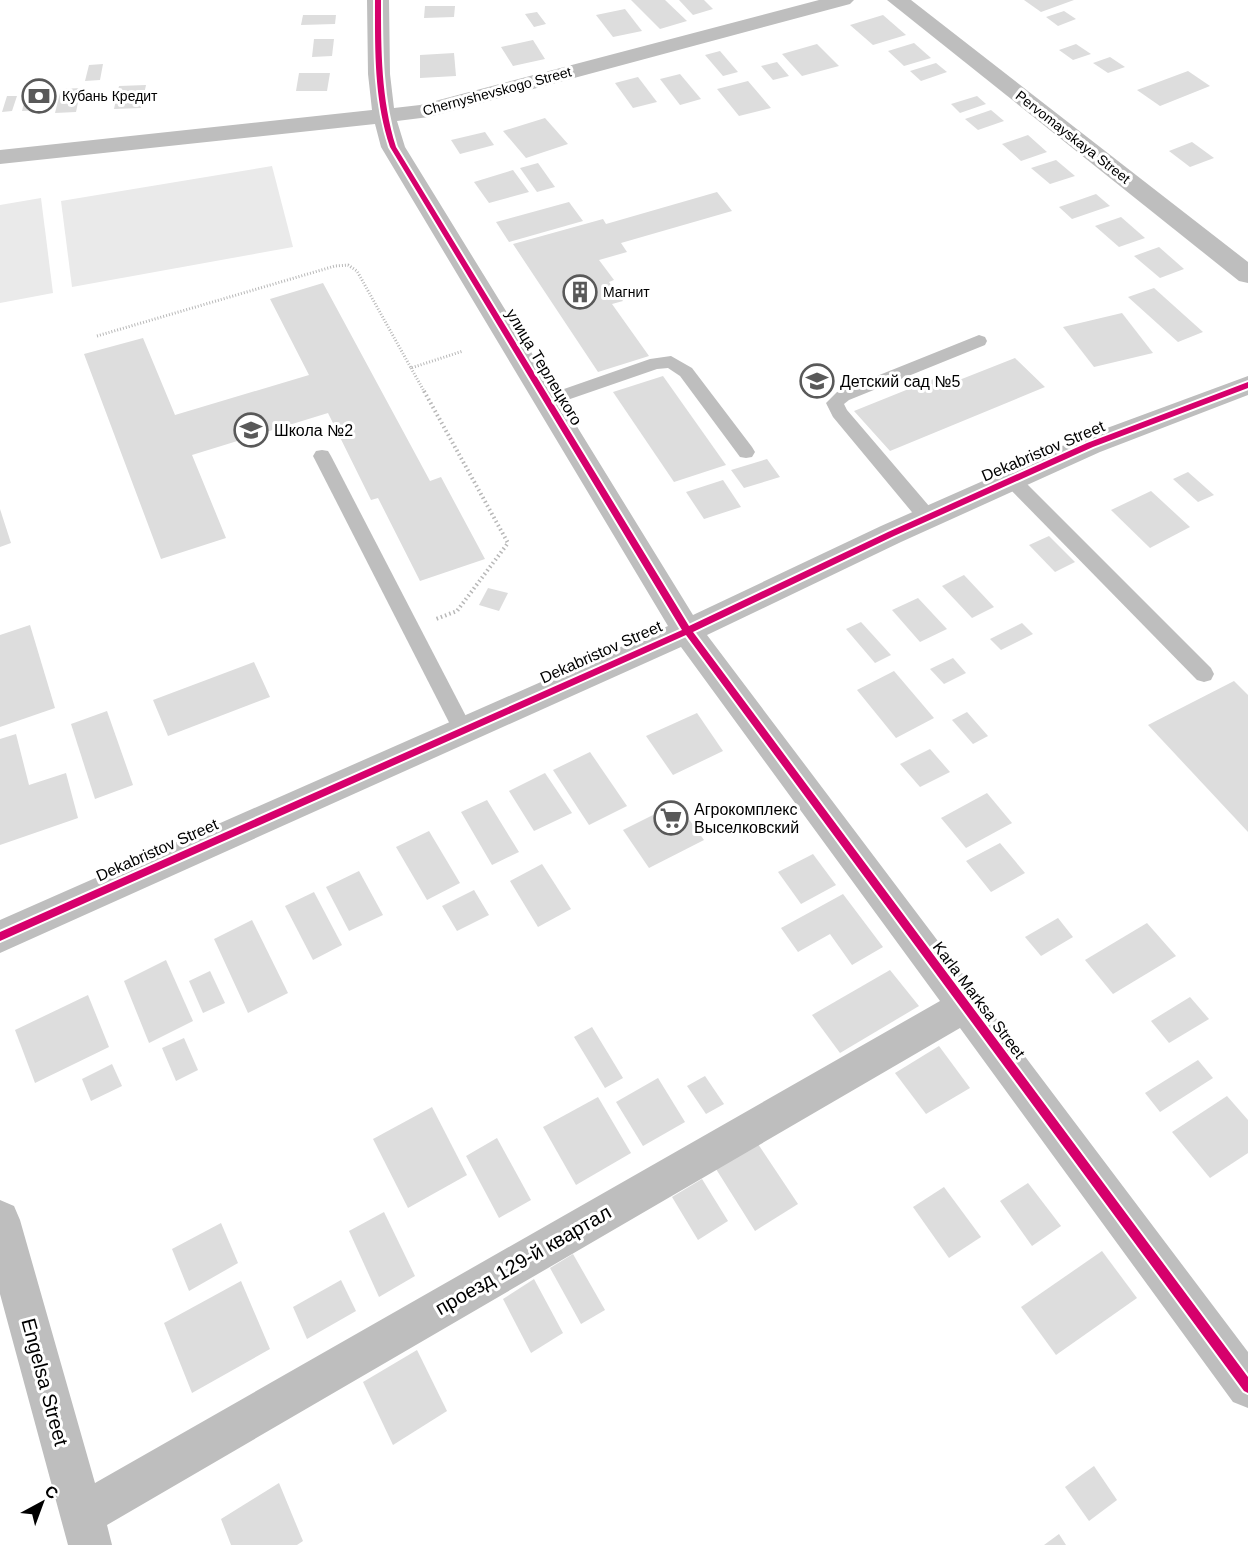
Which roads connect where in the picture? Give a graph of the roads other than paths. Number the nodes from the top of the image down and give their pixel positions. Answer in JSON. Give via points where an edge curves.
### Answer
{"nodes":[{"id":1,"x":378,"y":0,"type":"edge"},
{"id":2,"x":843,"y":0,"type":"edge"},
{"id":3,"x":898,"y":0,"type":"edge"},
{"id":4,"x":382,"y":116,"type":"junction"},
{"id":5,"x":0,"y":158,"type":"edge"},
{"id":6,"x":1248,"y":275,"type":"edge"},
{"id":7,"x":979,"y":341,"type":"dead end"},
{"id":8,"x":1248,"y":385,"type":"edge"},
{"id":9,"x":548,"y":401,"type":"junction"},
{"id":10,"x":746,"y":452,"type":"dead end"},
{"id":11,"x":322,"y":456,"type":"dead end"},
{"id":12,"x":1012,"y":480,"type":"junction"},
{"id":13,"x":928,"y":518,"type":"junction"},
{"id":14,"x":687,"y":631,"type":"junction"},
{"id":15,"x":1204,"y":674,"type":"dead end"},
{"id":16,"x":463,"y":730,"type":"junction"},
{"id":17,"x":0,"y":937,"type":"edge"},
{"id":18,"x":965,"y":1006,"type":"junction"},
{"id":19,"x":0,"y":1220,"type":"edge"},
{"id":20,"x":1248,"y":1387,"type":"edge"},
{"id":21,"x":86,"y":1530,"type":"edge"}],
"edges":[{"from":1,"to":4,"type":"street","name":"улица Терлецкого"},
{"from":2,"to":4,"type":"street","name":"Chernyshevskogo Street","via":[[421,112]]},
{"from":3,"to":6,"type":"street","name":"Pervomayskaya Street"},
{"from":4,"to":5,"type":"street","name":"Chernyshevskogo Street"},
{"from":4,"to":9,"type":"street","name":"улица Терлецкого","via":[[393,147]]},
{"from":7,"to":13,"type":"lane","via":[[843,396],[835,404]]},
{"from":8,"to":12,"type":"street","name":"Dekabristov Street","via":[[1090,445]]},
{"from":9,"to":10,"type":"lane","via":[[656,363],[671,362],[686,372]]},
{"from":9,"to":14,"type":"street","name":"улица Терлецкого"},
{"from":11,"to":16,"type":"lane"},
{"from":12,"to":13,"type":"street","name":"Dekabristov Street"},
{"from":12,"to":15,"type":"lane"},
{"from":13,"to":14,"type":"street","name":"Dekabristov Street"},
{"from":14,"to":16,"type":"street","name":"Dekabristov Street"},
{"from":14,"to":18,"type":"street","name":"Karla Marksa Street"},
{"from":16,"to":17,"type":"street","name":"Dekabristov Street"},
{"from":18,"to":20,"type":"street","name":"Karla Marksa Street"},
{"from":18,"to":21,"type":"street","name":"проезд 129-й квартал"},
{"from":19,"to":21,"type":"street","name":"Engelsa Street"}]}
